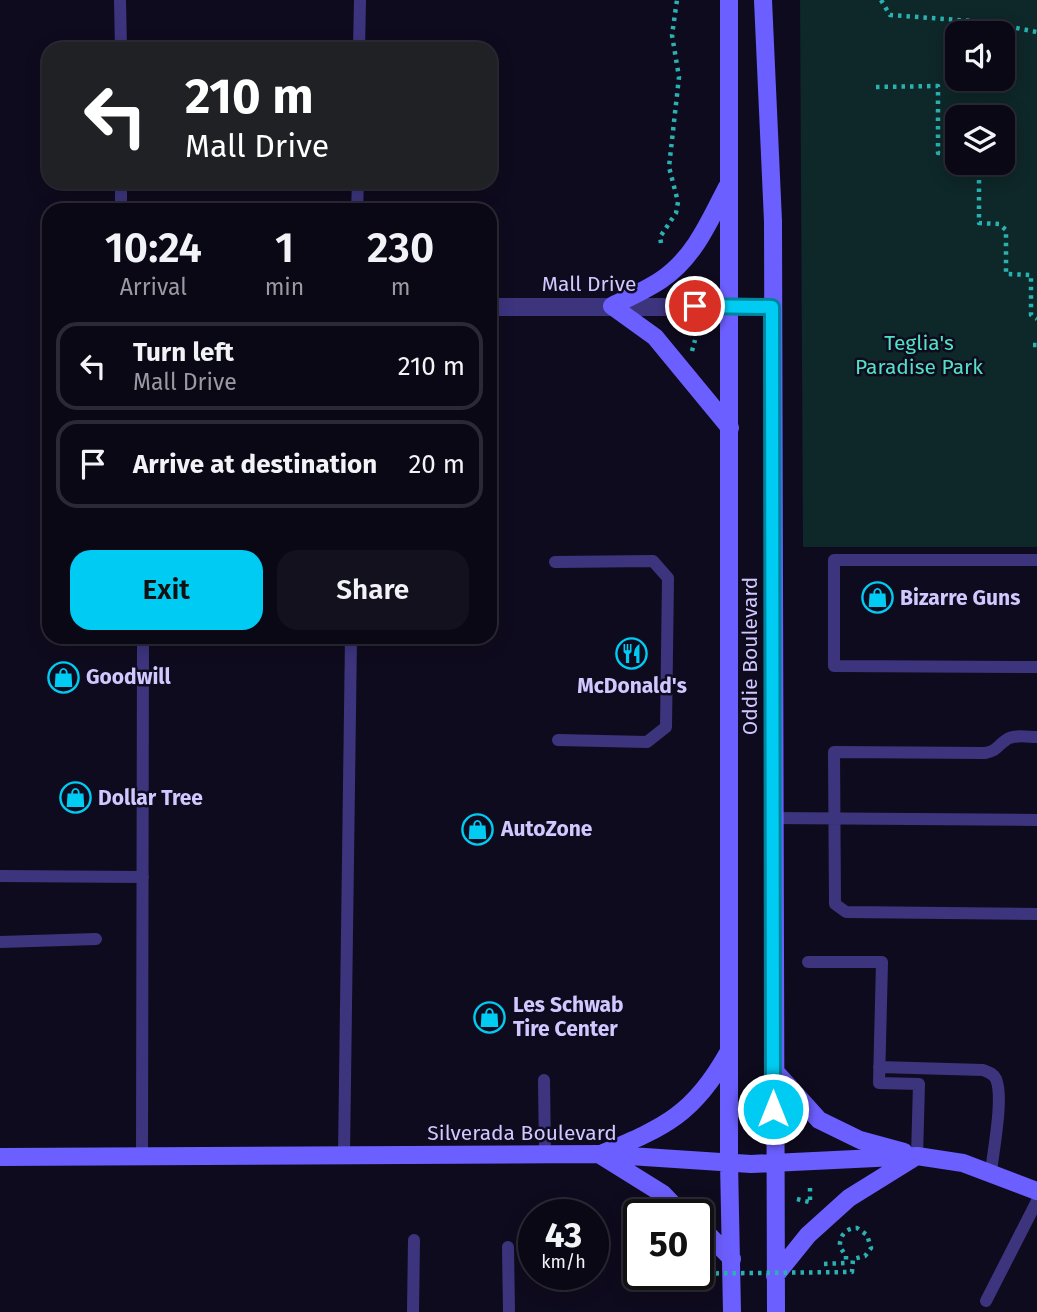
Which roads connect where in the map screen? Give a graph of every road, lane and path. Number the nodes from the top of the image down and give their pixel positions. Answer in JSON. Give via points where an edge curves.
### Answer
{"nodes":[{"id":1,"x":120,"y":0,"type":"edge"},
{"id":2,"x":360,"y":0,"type":"edge"},
{"id":3,"x":677,"y":0,"type":"edge"},
{"id":4,"x":729,"y":0,"type":"edge"},
{"id":5,"x":763,"y":0,"type":"edge"},
{"id":6,"x":881,"y":0,"type":"edge"},
{"id":7,"x":1037,"y":32,"type":"edge"},
{"id":8,"x":121,"y":42,"type":"edge"},
{"id":9,"x":359,"y":42,"type":"edge"},
{"id":10,"x":876,"y":87,"type":"dead end"},
{"id":11,"x":945,"y":153,"type":"edge"},
{"id":12,"x":979,"y":175,"type":"edge"},
{"id":13,"x":730,"y":181,"type":"junction"},
{"id":14,"x":661,"y":243,"type":"dead end"},
{"id":15,"x":1031,"y":275,"type":"junction"},
{"id":16,"x":1037,"y":277,"type":"edge"},
{"id":17,"x":612,"y":306,"type":"junction"},
{"id":18,"x":497,"y":307,"type":"edge"},
{"id":19,"x":772,"y":307,"type":"junction"},
{"id":20,"x":728,"y":308,"type":"junction"},
{"id":21,"x":1037,"y":319,"type":"edge"},
{"id":22,"x":692,"y":352,"type":"dead end"},
{"id":23,"x":701,"y":352,"type":"dead end"},
{"id":24,"x":730,"y":428,"type":"junction"},
{"id":25,"x":1037,"y":561,"type":"edge"},
{"id":26,"x":555,"y":562,"type":"dead end"},
{"id":27,"x":143,"y":644,"type":"edge"},
{"id":28,"x":351,"y":644,"type":"edge"},
{"id":29,"x":1037,"y":667,"type":"edge"},
{"id":30,"x":1037,"y":737,"type":"edge"},
{"id":31,"x":558,"y":740,"type":"dead end"},
{"id":32,"x":773,"y":818,"type":"junction"},
{"id":33,"x":834,"y":818,"type":"junction"},
{"id":34,"x":1037,"y":820,"type":"edge"},
{"id":35,"x":0,"y":876,"type":"edge"},
{"id":36,"x":143,"y":877,"type":"junction"},
{"id":37,"x":1037,"y":914,"type":"edge"},
{"id":38,"x":96,"y":939,"type":"dead end"},
{"id":39,"x":0,"y":942,"type":"edge"},
{"id":40,"x":808,"y":962,"type":"dead end"},
{"id":41,"x":729,"y":1050,"type":"junction"},
{"id":42,"x":879,"y":1067,"type":"junction"},
{"id":43,"x":773,"y":1069,"type":"junction"},
{"id":44,"x":544,"y":1080,"type":"dead end"},
{"id":45,"x":545,"y":1154,"type":"junction"},
{"id":46,"x":599,"y":1154,"type":"junction"},
{"id":47,"x":142,"y":1156,"type":"junction"},
{"id":48,"x":344,"y":1156,"type":"junction"},
{"id":49,"x":917,"y":1156,"type":"junction"},
{"id":50,"x":0,"y":1157,"type":"edge"},
{"id":51,"x":729,"y":1162,"type":"junction"},
{"id":52,"x":774,"y":1163,"type":"junction"},
{"id":53,"x":990,"y":1172,"type":"junction"},
{"id":54,"x":810,"y":1188,"type":"dead end"},
{"id":55,"x":1037,"y":1191,"type":"edge"},
{"id":56,"x":668,"y":1199,"type":"edge"},
{"id":57,"x":797,"y":1199,"type":"dead end"},
{"id":58,"x":810,"y":1200,"type":"junction"},
{"id":59,"x":1037,"y":1201,"type":"edge"},
{"id":60,"x":817,"y":1209,"type":"dead end"},
{"id":61,"x":414,"y":1240,"type":"dead end"},
{"id":62,"x":714,"y":1240,"type":"edge"},
{"id":63,"x":508,"y":1247,"type":"dead end"},
{"id":64,"x":732,"y":1259,"type":"junction"},
{"id":65,"x":824,"y":1264,"type":"dead end"},
{"id":66,"x":714,"y":1273,"type":"edge"},
{"id":67,"x":775,"y":1276,"type":"junction"},
{"id":68,"x":986,"y":1301,"type":"dead end"},
{"id":69,"x":413,"y":1312,"type":"edge"},
{"id":70,"x":509,"y":1312,"type":"edge"},
{"id":71,"x":732,"y":1312,"type":"edge"},
{"id":72,"x":776,"y":1312,"type":"edge"}],
"edges":[{"from":1,"to":8,"type":"lane"},
{"from":2,"to":9,"type":"lane"},
{"from":3,"to":14,"type":"path","via":[[672,35],[679,77],[669,167],[678,202]]},
{"from":4,"to":13,"type":"main road","name":"Oddie Boulevard"},
{"from":5,"to":19,"type":"main road","name":"Oddie Boulevard"},
{"from":6,"to":7,"type":"path","via":[[890,16],[986,22]]},
{"from":10,"to":11,"type":"path","via":[[938,86],[938,153]]},
{"from":12,"to":15,"type":"path","via":[[979,223],[999,223],[1006,230],[1006,274]]},
{"from":13,"to":17,"type":"main road","via":[[700,240],[684,259],[661,280]]},
{"from":13,"to":20,"type":"main road","name":"Oddie Boulevard"},
{"from":15,"to":16,"type":"path"},
{"from":15,"to":21,"type":"path","via":[[1031,315]]},
{"from":17,"to":18,"type":"street","name":"Mall Drive"},
{"from":17,"to":20,"type":"street","name":"Mall Drive"},
{"from":17,"to":24,"type":"main road","via":[[656,337]]},
{"from":19,"to":20,"type":"street","name":"Mall Drive"},
{"from":19,"to":32,"type":"main road","name":"Oddie Boulevard"},
{"from":20,"to":24,"type":"main road","name":"Oddie Boulevard"},
{"from":22,"to":23,"type":"path"},
{"from":24,"to":41,"type":"main road","name":"Oddie Boulevard"},
{"from":25,"to":29,"type":"lane","via":[[834,560],[834,666]]},
{"from":26,"to":31,"type":"lane","via":[[653,561],[668,578],[666,727],[647,742]]},
{"from":27,"to":36,"type":"lane"},
{"from":28,"to":48,"type":"lane"},
{"from":30,"to":33,"type":"lane","via":[[1014,737],[985,753],[834,751]]},
{"from":32,"to":33,"type":"lane"},
{"from":32,"to":43,"type":"main road","name":"Oddie Boulevard"},
{"from":33,"to":34,"type":"lane"},
{"from":33,"to":37,"type":"lane","via":[[835,904],[839,909]]},
{"from":35,"to":36,"type":"lane"},
{"from":36,"to":47,"type":"lane"},
{"from":38,"to":39,"type":"lane"},
{"from":40,"to":42,"type":"lane","via":[[882,962]]},
{"from":41,"to":46,"type":"main road","via":[[689,1108],[652,1132]]},
{"from":41,"to":51,"type":"main road","name":"Oddie Boulevard"},
{"from":42,"to":49,"type":"lane","via":[[879,1083],[919,1084]]},
{"from":42,"to":53,"type":"lane","via":[[992,1074],[997,1080],[997,1099]]},
{"from":43,"to":49,"type":"main road","via":[[819,1119],[860,1140]]},
{"from":43,"to":52,"type":"main road","name":"Oddie Boulevard"},
{"from":44,"to":45,"type":"lane"},
{"from":45,"to":46,"type":"main road","name":"Silverada Boulevard"},
{"from":45,"to":48,"type":"main road","name":"Silverada Boulevard"},
{"from":46,"to":51,"type":"main road","name":"Silverada Boulevard"},
{"from":46,"to":56,"type":"main road"},
{"from":47,"to":48,"type":"main road","name":"Silverada Boulevard"},
{"from":47,"to":50,"type":"main road","name":"Silverada Boulevard"},
{"from":49,"to":52,"type":"main road","name":"Silverada Boulevard"},
{"from":49,"to":53,"type":"main road","name":"Silverada Boulevard"},
{"from":49,"to":67,"type":"main road","via":[[849,1198],[808,1235]]},
{"from":51,"to":52,"type":"main road","name":"Silverada Boulevard"},
{"from":51,"to":64,"type":"main road","name":"Oddie Boulevard"},
{"from":52,"to":67,"type":"main road","name":"Oddie Boulevard"},
{"from":53,"to":55,"type":"main road","name":"Silverada Boulevard"},
{"from":54,"to":58,"type":"path"},
{"from":57,"to":58,"type":"path"},
{"from":58,"to":60,"type":"path"},
{"from":59,"to":68,"type":"lane"},
{"from":61,"to":69,"type":"lane"},
{"from":62,"to":64,"type":"main road"},
{"from":63,"to":70,"type":"lane"},
{"from":64,"to":71,"type":"main road","name":"Oddie Boulevard"},
{"from":65,"to":66,"type":"path","bridge":true,"via":[[846,1263],[840,1247],[842,1235],[850,1228],[867,1235],[871,1248],[865,1256],[853,1259],[852,1272]]},
{"from":67,"to":72,"type":"main road","name":"Oddie Boulevard"}]}
